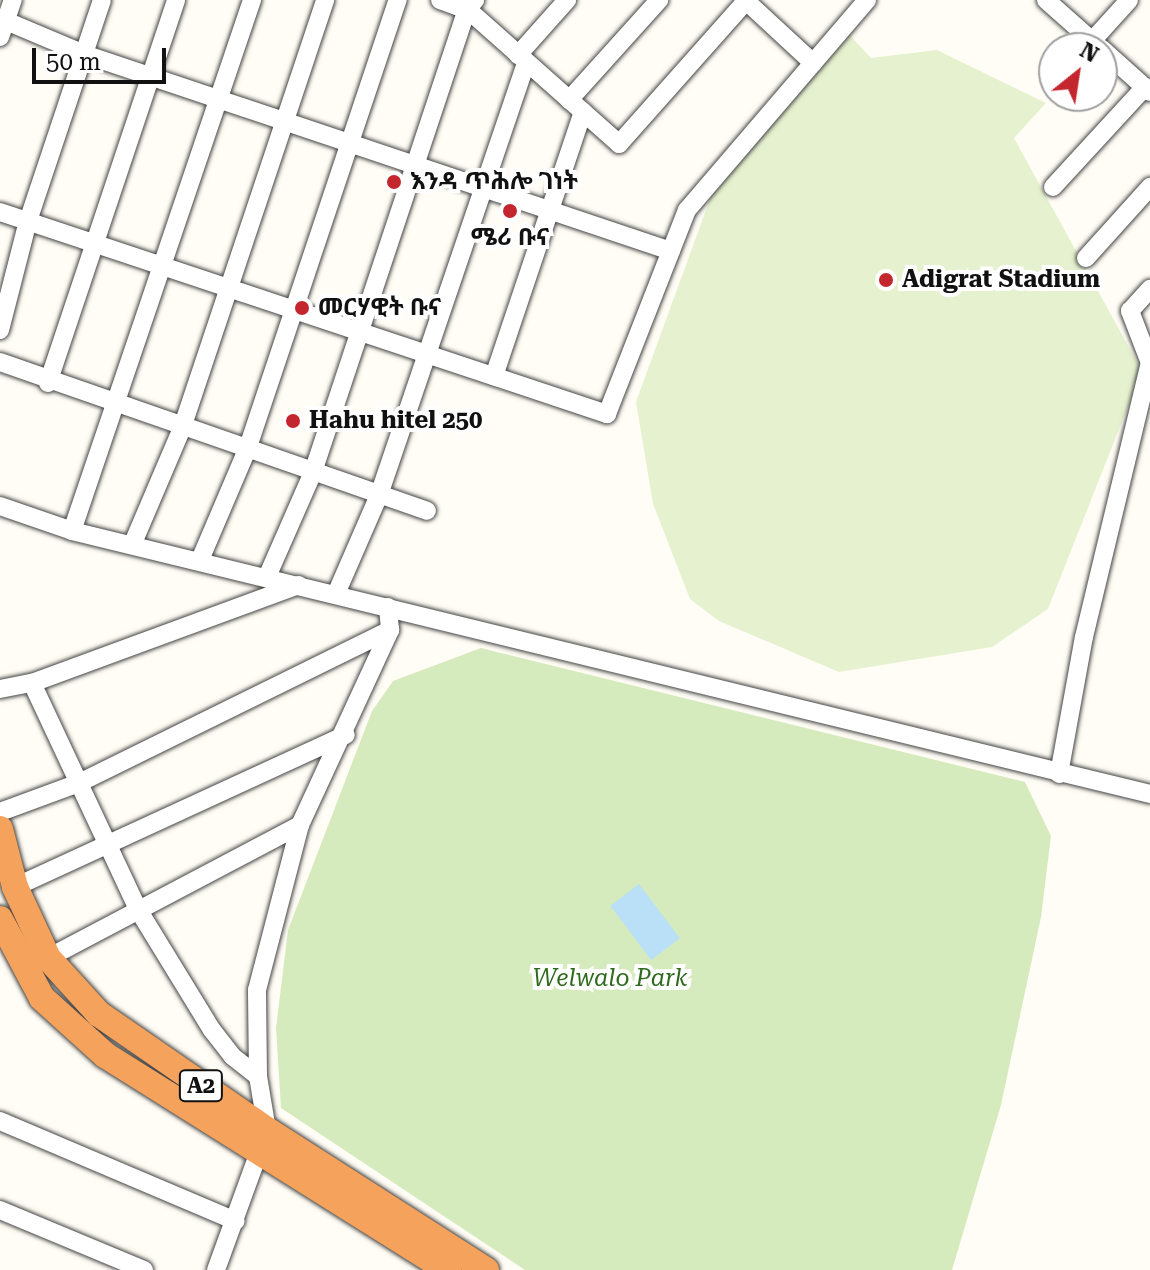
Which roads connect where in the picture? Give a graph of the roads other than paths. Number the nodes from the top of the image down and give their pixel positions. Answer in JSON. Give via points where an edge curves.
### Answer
{"nodes":[{"id":1,"x":13,"y":0,"type":"edge"},
{"id":2,"x":102,"y":0,"type":"edge"},
{"id":3,"x":176,"y":0,"type":"edge"},
{"id":4,"x":252,"y":0,"type":"edge"},
{"id":5,"x":325,"y":0,"type":"edge"},
{"id":6,"x":398,"y":0,"type":"edge"},
{"id":7,"x":440,"y":0,"type":"edge"},
{"id":8,"x":567,"y":0,"type":"edge"},
{"id":9,"x":659,"y":0,"type":"edge"},
{"id":10,"x":746,"y":0,"type":"edge"},
{"id":11,"x":867,"y":0,"type":"edge"},
{"id":12,"x":1046,"y":0,"type":"edge"},
{"id":13,"x":1129,"y":0,"type":"edge"},
{"id":14,"x":466,"y":3,"type":"edge"},
{"id":15,"x":3,"y":29,"type":"edge"},
{"id":16,"x":1082,"y":32,"type":"edge"},
{"id":17,"x":1107,"y":32,"type":"edge"},
{"id":18,"x":84,"y":54,"type":"junction"},
{"id":19,"x":522,"y":58,"type":"junction"},
{"id":20,"x":813,"y":63,"type":"junction"},
{"id":21,"x":1118,"y":64,"type":"edge"},
{"id":22,"x":151,"y":77,"type":"junction"},
{"id":23,"x":1147,"y":89,"type":"edge"},
{"id":24,"x":219,"y":100,"type":"junction"},
{"id":25,"x":576,"y":106,"type":"junction"},
{"id":26,"x":284,"y":122,"type":"junction"},
{"id":27,"x":350,"y":144,"type":"junction"},
{"id":28,"x":415,"y":166,"type":"junction"},
{"id":29,"x":1053,"y":187,"type":"dead end"},
{"id":30,"x":1150,"y":187,"type":"edge"},
{"id":31,"x":482,"y":189,"type":"junction"},
{"id":32,"x":549,"y":211,"type":"junction"},
{"id":33,"x":0,"y":212,"type":"edge"},
{"id":34,"x":28,"y":221,"type":"junction"},
{"id":35,"x":95,"y":243,"type":"junction"},
{"id":36,"x":671,"y":251,"type":"junction"},
{"id":37,"x":1086,"y":258,"type":"dead end"},
{"id":38,"x":163,"y":266,"type":"junction"},
{"id":39,"x":229,"y":288,"type":"junction"},
{"id":40,"x":1150,"y":289,"type":"edge"},
{"id":41,"x":294,"y":310,"type":"junction"},
{"id":42,"x":0,"y":330,"type":"edge"},
{"id":43,"x":360,"y":331,"type":"junction"},
{"id":44,"x":427,"y":354,"type":"junction"},
{"id":45,"x":0,"y":362,"type":"edge"},
{"id":46,"x":1150,"y":363,"type":"edge"},
{"id":47,"x":494,"y":376,"type":"junction"},
{"id":48,"x":48,"y":383,"type":"junction"},
{"id":49,"x":116,"y":406,"type":"junction"},
{"id":50,"x":182,"y":428,"type":"junction"},
{"id":51,"x":247,"y":450,"type":"junction"},
{"id":52,"x":313,"y":472,"type":"junction"},
{"id":53,"x":379,"y":495,"type":"junction"},
{"id":54,"x":0,"y":506,"type":"edge"},
{"id":55,"x":427,"y":511,"type":"dead end"},
{"id":56,"x":72,"y":531,"type":"junction"},
{"id":57,"x":133,"y":543,"type":"junction"},
{"id":58,"x":200,"y":560,"type":"junction"},
{"id":59,"x":267,"y":577,"type":"junction"},
{"id":60,"x":299,"y":585,"type":"junction"},
{"id":61,"x":336,"y":594,"type":"junction"},
{"id":62,"x":388,"y":607,"type":"junction"},
{"id":63,"x":390,"y":630,"type":"junction"},
{"id":64,"x":32,"y":683,"type":"junction"},
{"id":65,"x":0,"y":689,"type":"edge"},
{"id":66,"x":346,"y":735,"type":"junction"},
{"id":67,"x":1059,"y":774,"type":"junction"},
{"id":68,"x":79,"y":783,"type":"junction"},
{"id":69,"x":1150,"y":794,"type":"edge"},
{"id":70,"x":0,"y":812,"type":"edge"},
{"id":71,"x":300,"y":825,"type":"junction"},
{"id":72,"x":0,"y":829,"type":"edge"},
{"id":73,"x":106,"y":842,"type":"junction"},
{"id":74,"x":15,"y":887,"type":"junction"},
{"id":75,"x":139,"y":911,"type":"junction"},
{"id":76,"x":0,"y":919,"type":"edge"},
{"id":77,"x":48,"y":958,"type":"junction"},
{"id":78,"x":258,"y":1076,"type":"junction"},
{"id":79,"x":0,"y":1121,"type":"edge"},
{"id":80,"x":265,"y":1143,"type":"junction"},
{"id":81,"x":0,"y":1210,"type":"edge"},
{"id":82,"x":236,"y":1221,"type":"junction"},
{"id":83,"x":144,"y":1270,"type":"edge"},
{"id":84,"x":216,"y":1270,"type":"edge"},
{"id":85,"x":448,"y":1270,"type":"edge"},
{"id":86,"x":486,"y":1270,"type":"edge"}],
"edges":[{"from":1,"to":15,"type":"street"},
{"from":2,"to":18,"type":"street"},
{"from":3,"to":22,"type":"street"},
{"from":4,"to":24,"type":"street"},
{"from":5,"to":26,"type":"street"},
{"from":6,"to":27,"type":"street"},
{"from":7,"to":14,"type":"street"},
{"from":8,"to":19,"type":"street"},
{"from":9,"to":25,"type":"street"},
{"from":10,"to":20,"type":"street"},
{"from":10,"to":25,"type":"street","via":[[619,144]]},
{"from":11,"to":20,"type":"street"},
{"from":12,"to":16,"type":"street"},
{"from":13,"to":17,"type":"street"},
{"from":14,"to":19,"type":"street"},
{"from":14,"to":28,"type":"street"},
{"from":15,"to":18,"type":"street"},
{"from":18,"to":22,"type":"street"},
{"from":18,"to":34,"type":"street"},
{"from":19,"to":25,"type":"street"},
{"from":19,"to":31,"type":"street"},
{"from":20,"to":36,"type":"street","via":[[687,210]]},
{"from":21,"to":23,"type":"street"},
{"from":22,"to":24,"type":"street"},
{"from":22,"to":35,"type":"street"},
{"from":23,"to":29,"type":"street"},
{"from":24,"to":26,"type":"street"},
{"from":24,"to":38,"type":"street"},
{"from":25,"to":32,"type":"street"},
{"from":26,"to":27,"type":"street"},
{"from":26,"to":39,"type":"street"},
{"from":27,"to":28,"type":"street"},
{"from":27,"to":41,"type":"street"},
{"from":28,"to":31,"type":"street"},
{"from":28,"to":43,"type":"street"},
{"from":30,"to":37,"type":"street"},
{"from":31,"to":32,"type":"street"},
{"from":31,"to":44,"type":"street"},
{"from":32,"to":36,"type":"street"},
{"from":32,"to":47,"type":"street"},
{"from":33,"to":34,"type":"street"},
{"from":34,"to":35,"type":"street"},
{"from":34,"to":42,"type":"street"},
{"from":35,"to":38,"type":"street"},
{"from":35,"to":48,"type":"street"},
{"from":36,"to":47,"type":"street","via":[[607,414]]},
{"from":38,"to":39,"type":"street"},
{"from":38,"to":49,"type":"street"},
{"from":39,"to":41,"type":"street"},
{"from":39,"to":50,"type":"street"},
{"from":40,"to":46,"type":"street","via":[[1130,311]]},
{"from":41,"to":43,"type":"street"},
{"from":41,"to":51,"type":"street"},
{"from":43,"to":44,"type":"street"},
{"from":43,"to":52,"type":"street"},
{"from":44,"to":47,"type":"street"},
{"from":44,"to":53,"type":"street"},
{"from":45,"to":48,"type":"street"},
{"from":46,"to":67,"type":"street","via":[[1084,637]]},
{"from":48,"to":49,"type":"street"},
{"from":49,"to":50,"type":"street"},
{"from":49,"to":56,"type":"street"},
{"from":50,"to":51,"type":"street"},
{"from":50,"to":57,"type":"street"},
{"from":51,"to":52,"type":"street"},
{"from":51,"to":58,"type":"street"},
{"from":52,"to":53,"type":"street"},
{"from":52,"to":59,"type":"street"},
{"from":53,"to":55,"type":"street"},
{"from":53,"to":61,"type":"street"},
{"from":54,"to":56,"type":"street"},
{"from":56,"to":57,"type":"street"},
{"from":57,"to":58,"type":"street"},
{"from":58,"to":59,"type":"street"},
{"from":59,"to":60,"type":"street"},
{"from":60,"to":61,"type":"street"},
{"from":60,"to":64,"type":"street"},
{"from":61,"to":62,"type":"street"},
{"from":62,"to":63,"type":"street"},
{"from":62,"to":67,"type":"street"},
{"from":63,"to":66,"type":"street"},
{"from":63,"to":68,"type":"street"},
{"from":64,"to":65,"type":"street"},
{"from":64,"to":68,"type":"street"},
{"from":66,"to":71,"type":"street"},
{"from":66,"to":73,"type":"street"},
{"from":67,"to":69,"type":"street"},
{"from":68,"to":70,"type":"street"},
{"from":68,"to":73,"type":"street"},
{"from":71,"to":75,"type":"street"},
{"from":71,"to":78,"type":"street","via":[[257,990]]},
{"from":72,"to":74,"type":"highway","number":"A2"},
{"from":73,"to":74,"type":"street"},
{"from":73,"to":75,"type":"street"},
{"from":74,"to":77,"type":"highway","number":"A2"},
{"from":75,"to":77,"type":"street"},
{"from":75,"to":78,"type":"street","via":[[212,1030],[232,1056]]},
{"from":76,"to":80,"type":"highway","number":"A2","via":[[42,998],[71,1028]]},
{"from":77,"to":80,"type":"highway","number":"A2","via":[[99,1014]]},
{"from":78,"to":80,"type":"street"},
{"from":79,"to":82,"type":"street"},
{"from":80,"to":82,"type":"street"},
{"from":80,"to":85,"type":"highway","number":"A2"},
{"from":80,"to":86,"type":"highway","number":"A2"},
{"from":81,"to":83,"type":"street"},
{"from":82,"to":84,"type":"street"}]}
